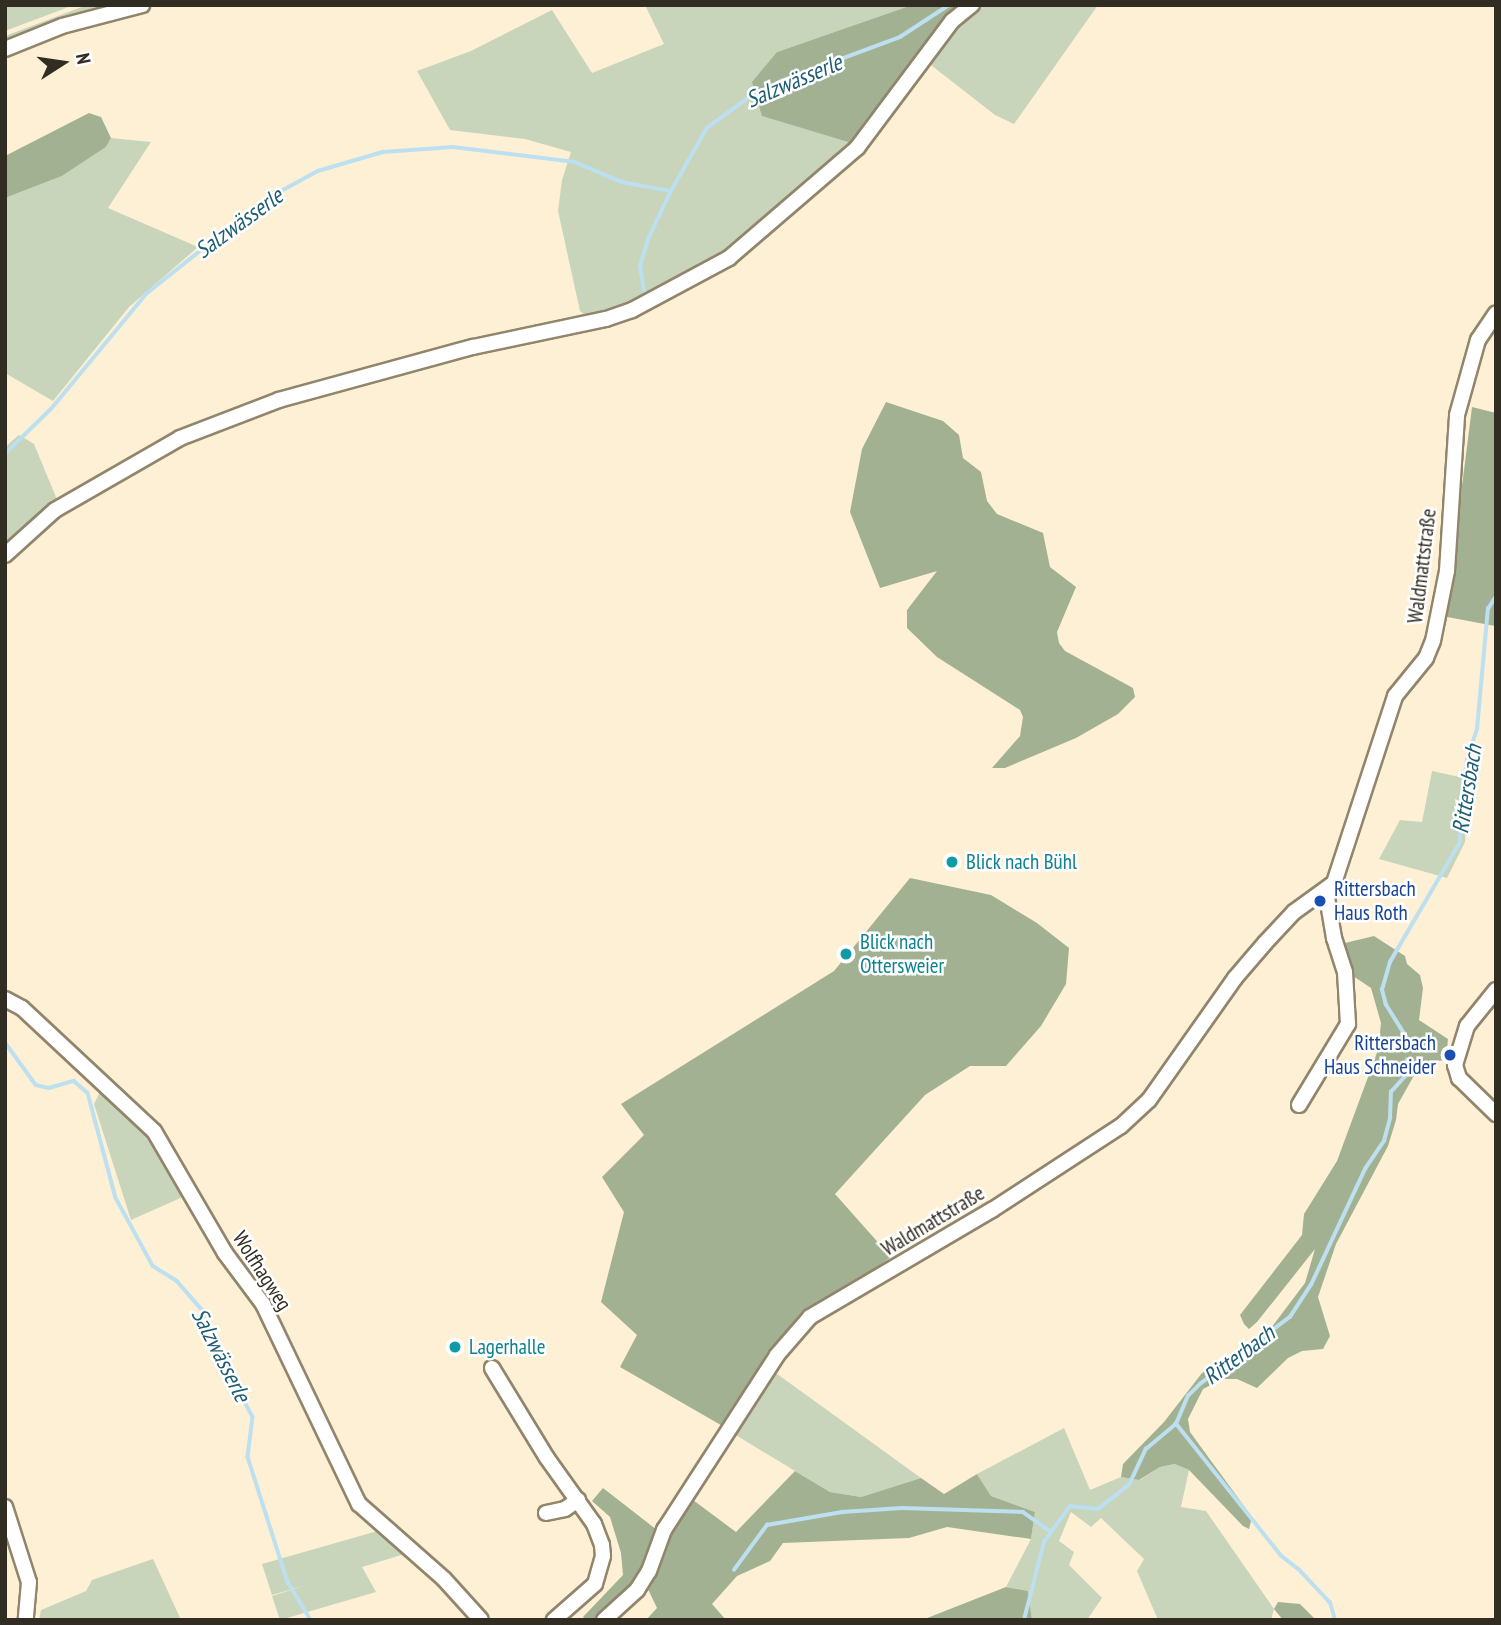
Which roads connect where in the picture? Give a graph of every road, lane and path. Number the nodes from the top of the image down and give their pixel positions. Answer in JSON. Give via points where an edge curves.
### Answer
{"nodes":[{"id":1,"x":142,"y":5,"type":"edge"},
{"id":2,"x":972,"y":5,"type":"edge"},
{"id":3,"x":5,"y":49,"type":"edge"},
{"id":4,"x":1496,"y":313,"type":"edge"},
{"id":5,"x":5,"y":555,"type":"edge"},
{"id":6,"x":1326,"y":891,"type":"junction"},
{"id":7,"x":1496,"y":990,"type":"edge"},
{"id":8,"x":5,"y":999,"type":"edge"},
{"id":9,"x":1299,"y":1105,"type":"dead end"},
{"id":10,"x":1496,"y":1114,"type":"edge"},
{"id":11,"x":492,"y":1368,"type":"dead end"},
{"id":12,"x":579,"y":1500,"type":"junction"},
{"id":13,"x":5,"y":1507,"type":"edge"},
{"id":14,"x":546,"y":1513,"type":"dead end"},
{"id":15,"x":26,"y":1620,"type":"edge"},
{"id":16,"x":481,"y":1620,"type":"edge"},
{"id":17,"x":554,"y":1620,"type":"edge"},
{"id":18,"x":604,"y":1620,"type":"edge"}],
"edges":[{"from":1,"to":3,"type":"street","via":[[62,26]]},
{"from":2,"to":5,"type":"street","via":[[953,20],[857,148],[729,258],[606,319],[473,347],[292,396],[180,438],[55,510]]},
{"from":4,"to":6,"type":"street","name":"Waldmattstraße","via":[[1478,340],[1457,415],[1447,571],[1433,641],[1426,658],[1395,696],[1334,883]]},
{"from":6,"to":9,"type":"street","via":[[1345,972],[1348,1024]]},
{"from":6,"to":18,"type":"street","name":"Waldmattstraße","via":[[1294,912],[1265,943],[1149,1100],[1121,1126],[992,1210],[810,1317],[777,1355],[663,1530],[637,1590]]},
{"from":7,"to":10,"type":"street","via":[[1467,1026],[1455,1065],[1459,1078]]},
{"from":8,"to":16,"type":"street","name":"Wolfhagweg","via":[[22,1008],[154,1131],[225,1253],[263,1304],[359,1504],[444,1579]]},
{"from":11,"to":12,"type":"street","via":[[547,1458]]},
{"from":12,"to":14,"type":"street"},
{"from":12,"to":17,"type":"street","via":[[599,1535],[603,1556],[595,1584]]},
{"from":13,"to":15,"type":"street","via":[[29,1582]]}]}
